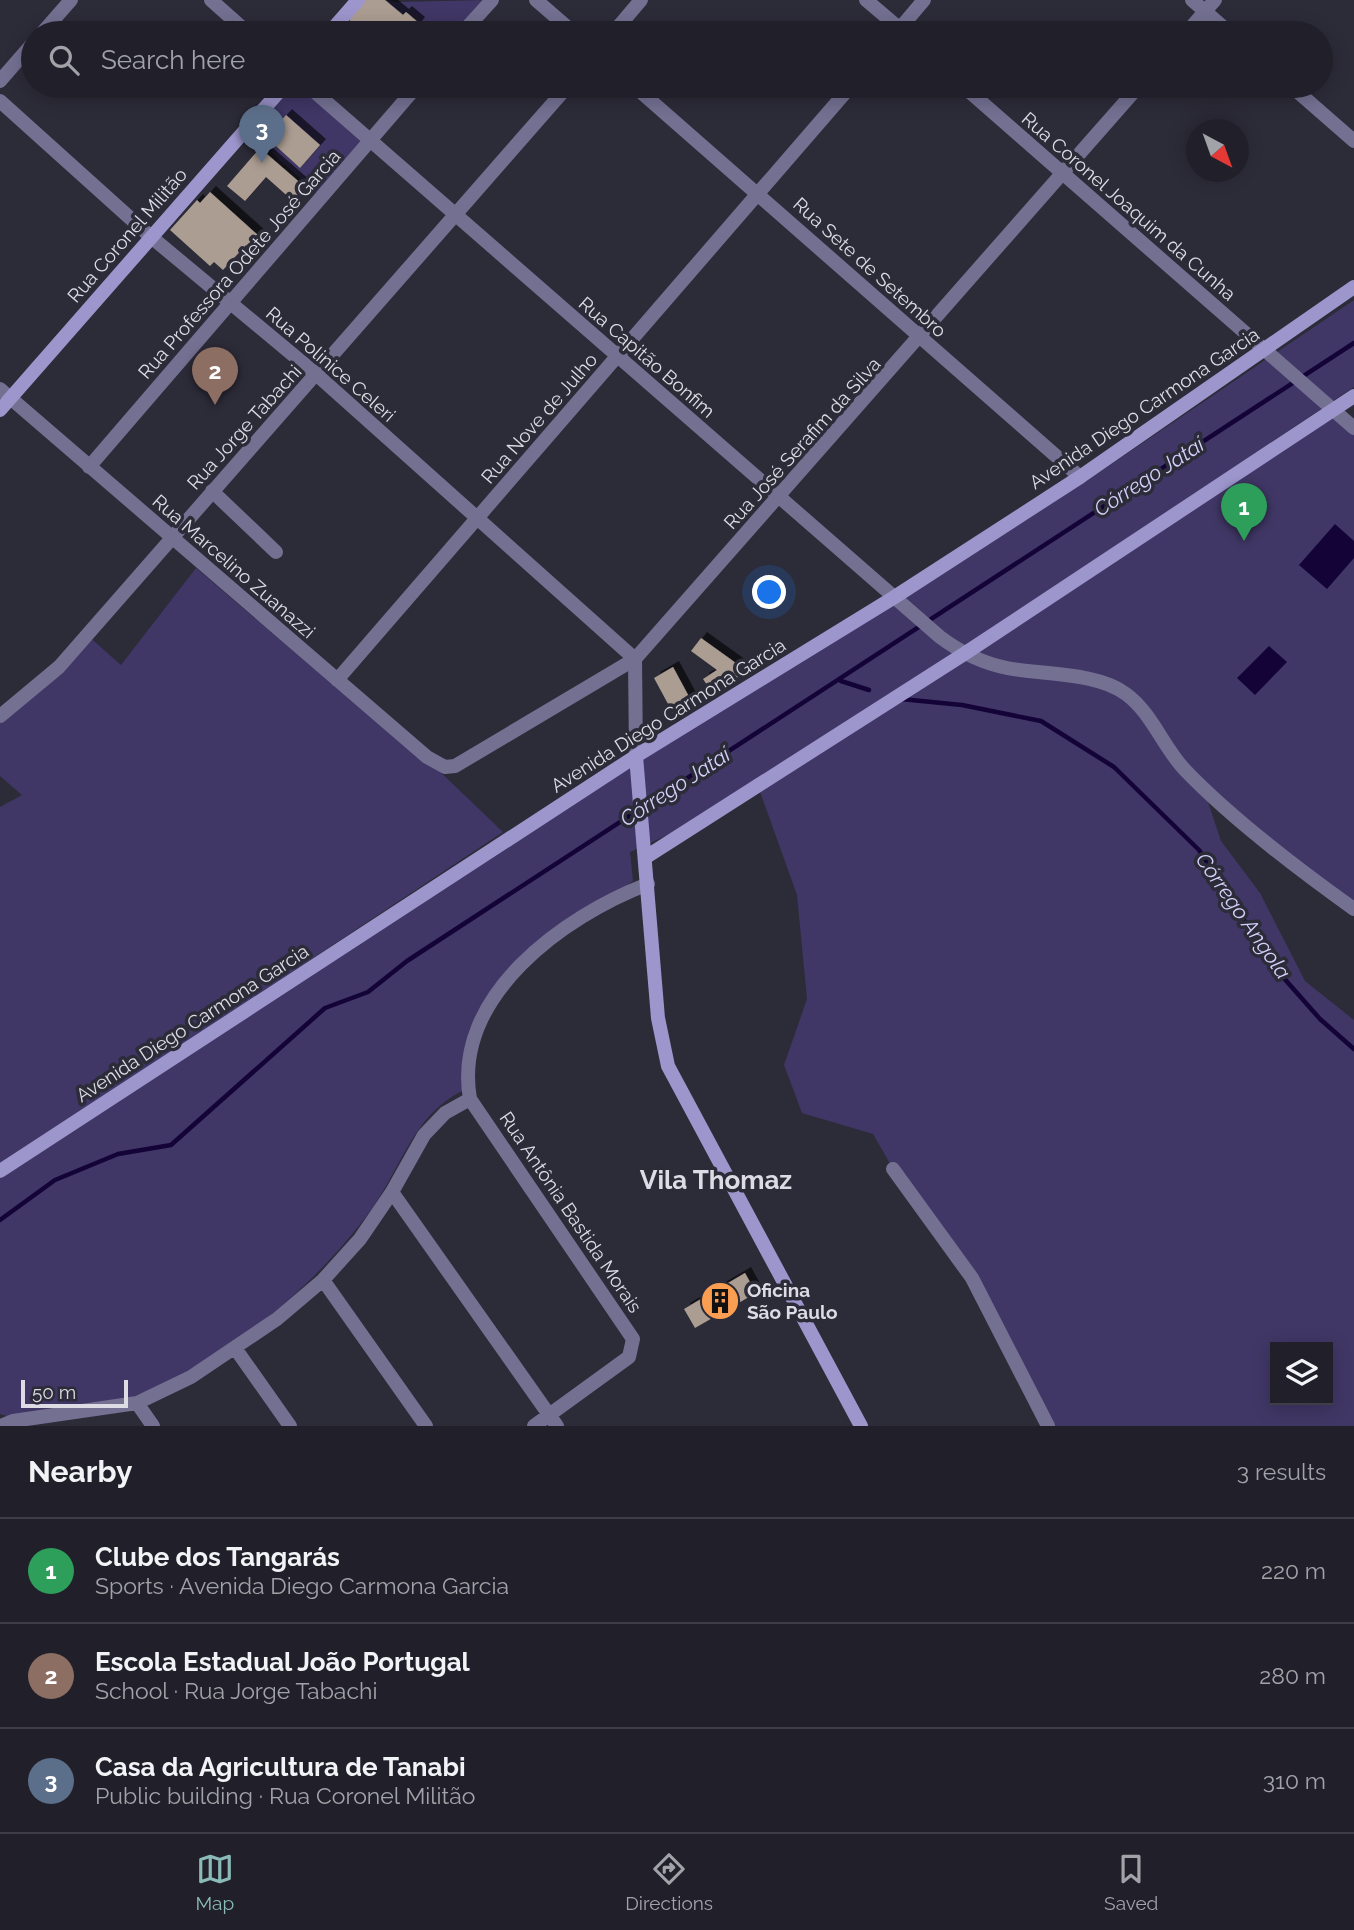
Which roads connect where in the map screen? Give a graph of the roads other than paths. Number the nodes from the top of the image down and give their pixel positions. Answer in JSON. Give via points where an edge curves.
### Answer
{"nodes":[{"id":1,"x":71,"y":0,"type":"edge"},
{"id":2,"x":211,"y":0,"type":"edge"},
{"id":3,"x":358,"y":0,"type":"edge"},
{"id":4,"x":492,"y":0,"type":"edge"},
{"id":5,"x":536,"y":0,"type":"edge"},
{"id":6,"x":641,"y":0,"type":"edge"},
{"id":7,"x":866,"y":0,"type":"edge"},
{"id":8,"x":924,"y":0,"type":"edge"},
{"id":9,"x":1192,"y":0,"type":"edge"},
{"id":10,"x":1210,"y":6,"type":"edge"},
{"id":11,"x":53,"y":21,"type":"edge"},
{"id":12,"x":235,"y":21,"type":"edge"},
{"id":13,"x":340,"y":21,"type":"edge"},
{"id":14,"x":473,"y":21,"type":"edge"},
{"id":15,"x":560,"y":21,"type":"edge"},
{"id":16,"x":623,"y":21,"type":"edge"},
{"id":17,"x":888,"y":21,"type":"edge"},
{"id":18,"x":908,"y":21,"type":"edge"},
{"id":19,"x":1197,"y":21,"type":"edge"},
{"id":20,"x":1221,"y":21,"type":"edge"},
{"id":21,"x":21,"y":57,"type":"edge"},
{"id":22,"x":0,"y":81,"type":"edge"},
{"id":23,"x":273,"y":98,"type":"edge"},
{"id":24,"x":322,"y":98,"type":"edge"},
{"id":25,"x":407,"y":98,"type":"edge"},
{"id":26,"x":558,"y":98,"type":"edge"},
{"id":27,"x":648,"y":98,"type":"edge"},
{"id":28,"x":841,"y":98,"type":"edge"},
{"id":29,"x":976,"y":98,"type":"edge"},
{"id":30,"x":1128,"y":98,"type":"edge"},
{"id":31,"x":1305,"y":98,"type":"edge"},
{"id":32,"x":0,"y":101,"type":"edge"},
{"id":33,"x":371,"y":140,"type":"junction"},
{"id":34,"x":1354,"y":141,"type":"edge"},
{"id":35,"x":1061,"y":174,"type":"junction"},
{"id":36,"x":759,"y":194,"type":"junction"},
{"id":37,"x":457,"y":216,"type":"junction"},
{"id":38,"x":150,"y":236,"type":"junction"},
{"id":39,"x":1354,"y":287,"type":"edge"},
{"id":40,"x":231,"y":304,"type":"junction"},
{"id":41,"x":921,"y":337,"type":"junction"},
{"id":42,"x":1265,"y":349,"type":"junction"},
{"id":43,"x":617,"y":356,"type":"junction"},
{"id":44,"x":316,"y":374,"type":"junction"},
{"id":45,"x":5,"y":394,"type":"edge"},
{"id":46,"x":1354,"y":396,"type":"edge"},
{"id":47,"x":0,"y":410,"type":"edge"},
{"id":48,"x":1334,"y":410,"type":"junction"},
{"id":49,"x":1354,"y":428,"type":"edge"},
{"id":50,"x":89,"y":467,"type":"junction"},
{"id":51,"x":1080,"y":477,"type":"junction"},
{"id":52,"x":212,"y":491,"type":"junction"},
{"id":53,"x":779,"y":497,"type":"junction"},
{"id":54,"x":479,"y":518,"type":"junction"},
{"id":55,"x":171,"y":537,"type":"junction"},
{"id":56,"x":276,"y":552,"type":"dead end"},
{"id":57,"x":893,"y":598,"type":"junction"},
{"id":58,"x":964,"y":654,"type":"junction"},
{"id":59,"x":635,"y":659,"type":"junction"},
{"id":60,"x":337,"y":680,"type":"junction"},
{"id":61,"x":0,"y":716,"type":"edge"},
{"id":62,"x":637,"y":762,"type":"junction"},
{"id":63,"x":445,"y":766,"type":"joint"},
{"id":64,"x":646,"y":850,"type":"junction"},
{"id":65,"x":648,"y":884,"type":"junction"},
{"id":66,"x":1354,"y":909,"type":"edge"},
{"id":67,"x":470,"y":1099,"type":"junction"},
{"id":68,"x":893,"y":1169,"type":"dead end"},
{"id":69,"x":0,"y":1171,"type":"edge"},
{"id":70,"x":392,"y":1192,"type":"junction"},
{"id":71,"x":323,"y":1280,"type":"junction"},
{"id":72,"x":235,"y":1348,"type":"junction"},
{"id":73,"x":137,"y":1403,"type":"junction"},
{"id":74,"x":553,"y":1420,"type":"edge"},
{"id":75,"x":10,"y":1424,"type":"edge"},
{"id":76,"x":153,"y":1426,"type":"edge"},
{"id":77,"x":290,"y":1426,"type":"edge"},
{"id":78,"x":426,"y":1426,"type":"edge"},
{"id":79,"x":534,"y":1426,"type":"edge"},
{"id":80,"x":862,"y":1426,"type":"edge"},
{"id":81,"x":1048,"y":1426,"type":"edge"}],
"edges":[{"from":1,"to":11,"type":"street"},
{"from":2,"to":12,"type":"street"},
{"from":3,"to":13,"type":"main road"},
{"from":4,"to":14,"type":"street"},
{"from":5,"to":15,"type":"street"},
{"from":6,"to":16,"type":"street"},
{"from":7,"to":17,"type":"street"},
{"from":8,"to":18,"type":"street"},
{"from":9,"to":10,"type":"street"},
{"from":10,"to":19,"type":"street"},
{"from":10,"to":20,"type":"street"},
{"from":21,"to":22,"type":"street"},
{"from":23,"to":38,"type":"main road","name":"Rua Coronel Militão"},
{"from":24,"to":33,"type":"street","name":"Rua Capitão Bonfim"},
{"from":25,"to":33,"type":"street","name":"Rua Professora Odete José Garcia"},
{"from":26,"to":37,"type":"street","name":"Rua Jorge Tabachi"},
{"from":27,"to":36,"type":"street","name":"Rua Sete de Setembro"},
{"from":28,"to":36,"type":"street","name":"Rua Nove de Julho"},
{"from":29,"to":35,"type":"street","name":"Rua Coronel Joaquim da Cunha"},
{"from":30,"to":35,"type":"street","name":"Rua José Serafim da Silva"},
{"from":31,"to":34,"type":"street"},
{"from":32,"to":38,"type":"street","name":"Rua Polinice Celeri"},
{"from":33,"to":37,"type":"street","name":"Rua Capitão Bonfim"},
{"from":33,"to":40,"type":"street","name":"Rua Professora Odete José Garcia"},
{"from":35,"to":41,"type":"street","name":"Rua José Serafim da Silva"},
{"from":35,"to":42,"type":"street","name":"Rua Coronel Joaquim da Cunha"},
{"from":36,"to":41,"type":"street","name":"Rua Sete de Setembro"},
{"from":36,"to":43,"type":"street","name":"Rua Nove de Julho"},
{"from":37,"to":43,"type":"street","name":"Rua Capitão Bonfim"},
{"from":37,"to":44,"type":"street","name":"Rua Jorge Tabachi"},
{"from":38,"to":40,"type":"street","name":"Rua Polinice Celeri"},
{"from":38,"to":45,"type":"main road","name":"Rua Coronel Militão"},
{"from":39,"to":42,"type":"main road","name":"Avenida Diego Carmona Garcia"},
{"from":40,"to":44,"type":"street","name":"Rua Polinice Celeri"},
{"from":40,"to":50,"type":"street","name":"Rua Professora Odete José Garcia"},
{"from":41,"to":51,"type":"street","name":"Rua Sete de Setembro"},
{"from":41,"to":53,"type":"street","name":"Rua José Serafim da Silva"},
{"from":42,"to":48,"type":"street","name":"Rua Coronel Joaquim da Cunha"},
{"from":42,"to":51,"type":"main road","name":"Avenida Diego Carmona Garcia"},
{"from":43,"to":53,"type":"street","name":"Rua Capitão Bonfim"},
{"from":43,"to":54,"type":"street","name":"Rua Nove de Julho"},
{"from":44,"to":52,"type":"street","name":"Rua Jorge Tabachi"},
{"from":44,"to":54,"type":"street","name":"Rua Polinice Celeri"},
{"from":45,"to":47,"type":"main road","name":"Rua Coronel Militão"},
{"from":45,"to":50,"type":"street","name":"Rua Marcelino Zuanazzi"},
{"from":46,"to":48,"type":"main road"},
{"from":48,"to":49,"type":"street","name":"Rua Coronel Joaquim da Cunha"},
{"from":48,"to":58,"type":"main road"},
{"from":50,"to":55,"type":"street","name":"Rua Marcelino Zuanazzi"},
{"from":51,"to":57,"type":"main road","name":"Avenida Diego Carmona Garcia"},
{"from":52,"to":55,"type":"street","name":"Rua Jorge Tabachi"},
{"from":52,"to":56,"type":"street"},
{"from":53,"to":57,"type":"street","name":"Rua Capitão Bonfim"},
{"from":53,"to":59,"type":"street","name":"Rua José Serafim da Silva"},
{"from":54,"to":59,"type":"street","name":"Rua Polinice Celeri"},
{"from":54,"to":60,"type":"street","name":"Rua Nove de Julho"},
{"from":55,"to":60,"type":"street","name":"Rua Marcelino Zuanazzi"},
{"from":55,"to":61,"type":"street","name":"Rua Jorge Tabachi","via":[[60,667]]},
{"from":57,"to":58,"type":"street","name":"Rua Capitão Bonfim"},
{"from":57,"to":62,"type":"main road","name":"Avenida Diego Carmona Garcia"},
{"from":58,"to":64,"type":"main road"},
{"from":58,"to":66,"type":"street","name":"Rua Capitão Bonfim","via":[[1006,668],[1055,673],[1124,692],[1203,789]]},
{"from":59,"to":62,"type":"street"},
{"from":59,"to":63,"type":"street","name":"Rua José Serafim da Silva","via":[[464,761]]},
{"from":60,"to":63,"type":"street","name":"Rua Marcelino Zuanazzi","via":[[427,757]]},
{"from":62,"to":64,"type":"main road"},
{"from":62,"to":69,"type":"main road","name":"Avenida Diego Carmona Garcia"},
{"from":64,"to":65,"type":"main road"},
{"from":65,"to":67,"type":"street","via":[[590,911],[501,987],[480,1020],[470,1050],[466,1077]]},
{"from":65,"to":80,"type":"main road","via":[[658,1018],[668,1066]]},
{"from":67,"to":70,"type":"street","via":[[444,1113],[424,1135]]},
{"from":67,"to":74,"type":"street","name":"Rua Antônia Bastida Morais","via":[[631,1334],[634,1348],[626,1360]]},
{"from":68,"to":81,"type":"street","via":[[972,1278]]},
{"from":70,"to":71,"type":"street","via":[[360,1239]]},
{"from":70,"to":74,"type":"street"},
{"from":71,"to":72,"type":"street"},
{"from":71,"to":78,"type":"street"},
{"from":72,"to":73,"type":"street","via":[[191,1377]]},
{"from":72,"to":77,"type":"street"},
{"from":73,"to":75,"type":"street"},
{"from":73,"to":76,"type":"street"},
{"from":74,"to":79,"type":"street"}]}
